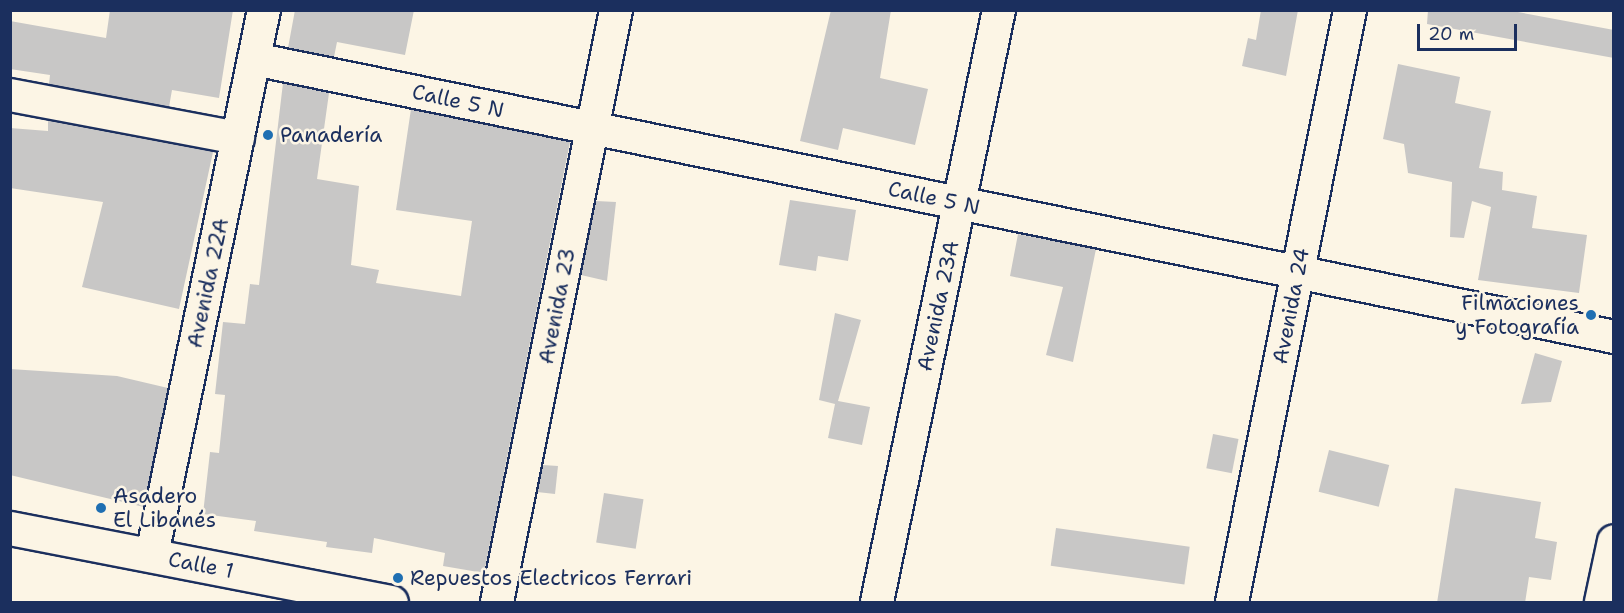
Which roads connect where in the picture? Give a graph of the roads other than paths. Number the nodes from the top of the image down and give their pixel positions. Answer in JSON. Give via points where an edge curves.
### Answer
{"nodes":[{"id":1,"x":264,"y":10,"type":"edge"},
{"id":2,"x":616,"y":10,"type":"edge"},
{"id":3,"x":999,"y":10,"type":"edge"},
{"id":4,"x":1350,"y":10,"type":"edge"},
{"id":5,"x":254,"y":59,"type":"junction"},
{"id":6,"x":10,"y":95,"type":"edge"},
{"id":7,"x":592,"y":129,"type":"junction"},
{"id":8,"x":238,"y":138,"type":"junction"},
{"id":9,"x":959,"y":204,"type":"junction"},
{"id":10,"x":1297,"y":273,"type":"junction"},
{"id":11,"x":1614,"y":338,"type":"edge"},
{"id":12,"x":10,"y":528,"type":"edge"},
{"id":13,"x":1614,"y":541,"type":"edge"},
{"id":14,"x":152,"y":555,"type":"junction"},
{"id":15,"x":391,"y":603,"type":"edge"},
{"id":16,"x":497,"y":603,"type":"edge"},
{"id":17,"x":877,"y":603,"type":"edge"},
{"id":18,"x":1232,"y":603,"type":"edge"},
{"id":19,"x":1601,"y":603,"type":"edge"}],
"edges":[{"from":1,"to":5,"type":"street","name":"Avenida 22A"},
{"from":2,"to":7,"type":"street","name":"Avenida 23"},
{"from":3,"to":9,"type":"street","name":"Avenida 23A"},
{"from":4,"to":10,"type":"street","name":"Avenida 24"},
{"from":5,"to":7,"type":"street","name":"Calle 5 N"},
{"from":5,"to":8,"type":"street","name":"Avenida 22A"},
{"from":6,"to":8,"type":"street"},
{"from":7,"to":9,"type":"street","name":"Calle 5 N"},
{"from":7,"to":16,"type":"street","name":"Avenida 23"},
{"from":8,"to":14,"type":"street","name":"Avenida 22A"},
{"from":9,"to":10,"type":"street","name":"Calle 5 N"},
{"from":9,"to":17,"type":"street","name":"Avenida 23A"},
{"from":10,"to":11,"type":"street","name":"Calle 5 N"},
{"from":10,"to":18,"type":"street","name":"Avenida 24"},
{"from":12,"to":14,"type":"street","name":"Calle 1"},
{"from":13,"to":19,"type":"street"},
{"from":14,"to":15,"type":"street","name":"Calle 1"}]}
